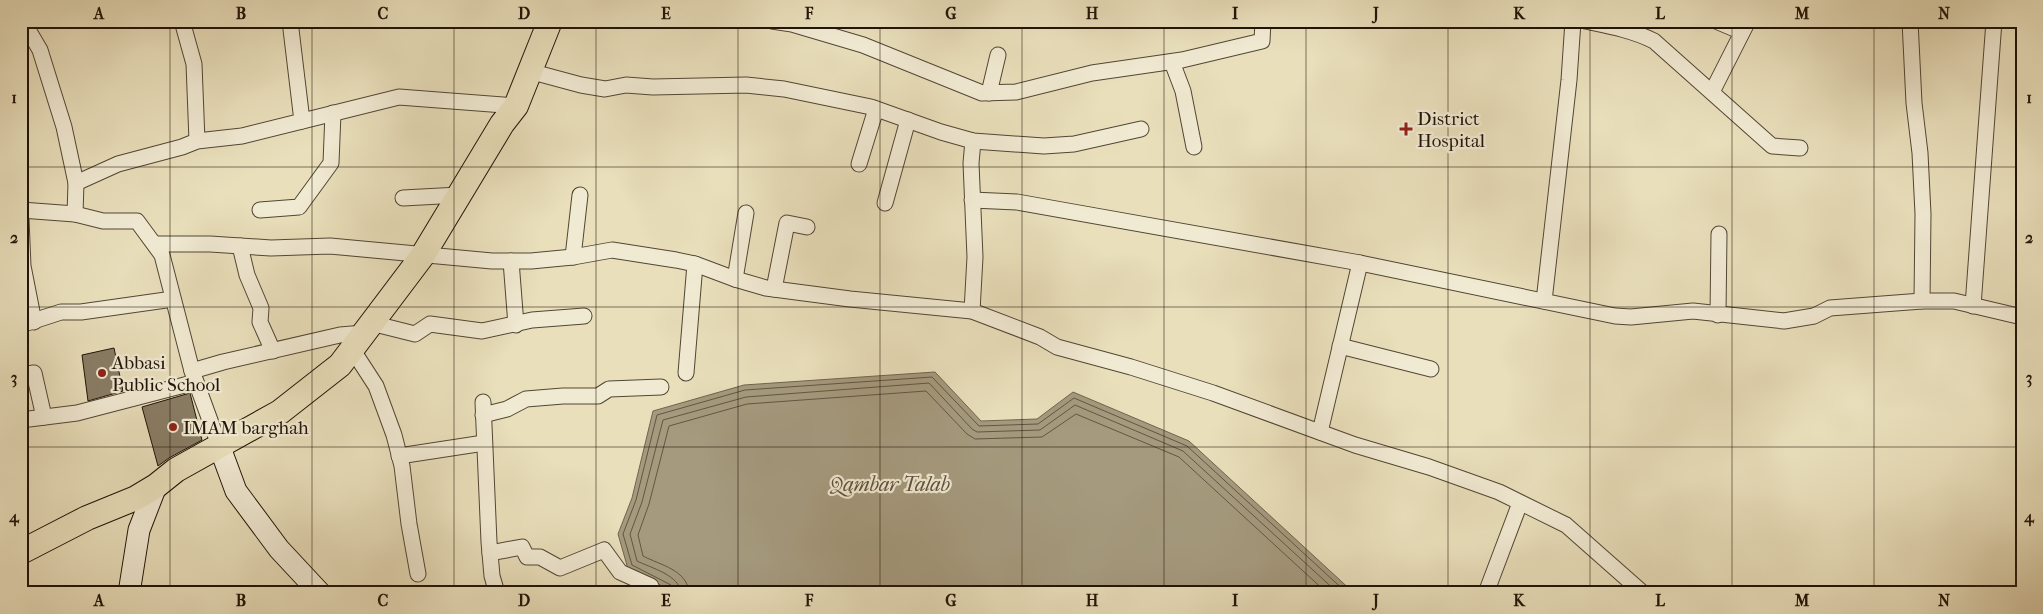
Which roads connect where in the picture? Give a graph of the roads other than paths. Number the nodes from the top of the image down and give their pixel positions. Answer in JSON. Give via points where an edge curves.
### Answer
{"nodes":[{"id":1,"x":23,"y":21,"type":"edge"},
{"id":2,"x":182,"y":21,"type":"edge"},
{"id":3,"x":290,"y":21,"type":"edge"},
{"id":4,"x":550,"y":21,"type":"edge"},
{"id":5,"x":772,"y":21,"type":"edge"},
{"id":6,"x":1263,"y":21,"type":"edge"},
{"id":7,"x":1573,"y":21,"type":"edge"},
{"id":8,"x":1585,"y":21,"type":"edge"},
{"id":9,"x":1716,"y":21,"type":"edge"},
{"id":10,"x":1910,"y":21,"type":"edge"},
{"id":11,"x":1994,"y":21,"type":"edge"},
{"id":12,"x":814,"y":26,"type":"edge"},
{"id":13,"x":1745,"y":27,"type":"edge"},
{"id":14,"x":28,"y":43,"type":"edge"},
{"id":15,"x":998,"y":55,"type":"dead end"},
{"id":16,"x":1172,"y":62,"type":"junction"},
{"id":17,"x":529,"y":71,"type":"junction"},
{"id":18,"x":1712,"y":92,"type":"junction"},
{"id":19,"x":989,"y":93,"type":"junction"},
{"id":20,"x":516,"y":106,"type":"junction"},
{"id":21,"x":876,"y":109,"type":"junction"},
{"id":22,"x":333,"y":113,"type":"junction"},
{"id":23,"x":908,"y":120,"type":"junction"},
{"id":24,"x":302,"y":121,"type":"junction"},
{"id":25,"x":1141,"y":130,"type":"dead end"},
{"id":26,"x":197,"y":141,"type":"junction"},
{"id":27,"x":973,"y":141,"type":"junction"},
{"id":28,"x":1194,"y":147,"type":"dead end"},
{"id":29,"x":1800,"y":148,"type":"dead end"},
{"id":30,"x":859,"y":164,"type":"dead end"},
{"id":31,"x":76,"y":184,"type":"junction"},
{"id":32,"x":580,"y":194,"type":"dead end"},
{"id":33,"x":459,"y":195,"type":"junction"},
{"id":34,"x":403,"y":198,"type":"dead end"},
{"id":35,"x":972,"y":200,"type":"junction"},
{"id":36,"x":885,"y":203,"type":"dead end"},
{"id":37,"x":21,"y":210,"type":"edge"},
{"id":38,"x":260,"y":210,"type":"dead end"},
{"id":39,"x":746,"y":213,"type":"dead end"},
{"id":40,"x":75,"y":214,"type":"junction"},
{"id":41,"x":21,"y":219,"type":"edge"},
{"id":42,"x":807,"y":227,"type":"dead end"},
{"id":43,"x":1719,"y":234,"type":"dead end"},
{"id":44,"x":22,"y":239,"type":"edge"},
{"id":45,"x":155,"y":244,"type":"junction"},
{"id":46,"x":240,"y":246,"type":"junction"},
{"id":47,"x":423,"y":255,"type":"junction"},
{"id":48,"x":573,"y":258,"type":"junction"},
{"id":49,"x":511,"y":261,"type":"junction"},
{"id":50,"x":1360,"y":263,"type":"junction"},
{"id":51,"x":695,"y":264,"type":"junction"},
{"id":52,"x":22,"y":266,"type":"edge"},
{"id":53,"x":735,"y":279,"type":"junction"},
{"id":54,"x":774,"y":289,"type":"junction"},
{"id":55,"x":173,"y":299,"type":"junction"},
{"id":56,"x":1922,"y":300,"type":"junction"},
{"id":57,"x":1544,"y":301,"type":"junction"},
{"id":58,"x":1973,"y":306,"type":"junction"},
{"id":59,"x":972,"y":311,"type":"junction"},
{"id":60,"x":1718,"y":315,"type":"junction"},
{"id":61,"x":584,"y":316,"type":"dead end"},
{"id":62,"x":2022,"y":317,"type":"edge"},
{"id":63,"x":28,"y":323,"type":"edge"},
{"id":64,"x":516,"y":325,"type":"junction"},
{"id":65,"x":362,"y":335,"type":"junction"},
{"id":66,"x":1340,"y":346,"type":"junction"},
{"id":67,"x":273,"y":351,"type":"junction"},
{"id":68,"x":1431,"y":369,"type":"dead end"},
{"id":69,"x":686,"y":373,"type":"dead end"},
{"id":70,"x":21,"y":375,"type":"edge"},
{"id":71,"x":194,"y":377,"type":"junction"},
{"id":72,"x":661,"y":387,"type":"dead end"},
{"id":73,"x":44,"y":417,"type":"junction"},
{"id":74,"x":21,"y":420,"type":"edge"},
{"id":75,"x":1320,"y":432,"type":"junction"},
{"id":76,"x":484,"y":443,"type":"junction"},
{"id":77,"x":219,"y":445,"type":"junction"},
{"id":78,"x":400,"y":456,"type":"junction"},
{"id":79,"x":156,"y":486,"type":"junction"},
{"id":80,"x":1520,"y":503,"type":"junction"},
{"id":81,"x":21,"y":552,"type":"edge"},
{"id":82,"x":490,"y":553,"type":"junction"},
{"id":83,"x":418,"y":574,"type":"dead end"},
{"id":84,"x":129,"y":593,"type":"edge"},
{"id":85,"x":320,"y":593,"type":"edge"},
{"id":86,"x":497,"y":593,"type":"edge"},
{"id":87,"x":653,"y":593,"type":"edge"},
{"id":88,"x":1486,"y":593,"type":"edge"},
{"id":89,"x":1644,"y":593,"type":"edge"}],
"edges":[{"from":1,"to":14,"type":"street"},
{"from":2,"to":26,"type":"street","via":[[194,64]]},
{"from":3,"to":24,"type":"street"},
{"from":4,"to":17,"type":"main road"},
{"from":5,"to":12,"type":"street"},
{"from":6,"to":16,"type":"street","via":[[1262,41]]},
{"from":7,"to":57,"type":"street"},
{"from":8,"to":18,"type":"street","via":[[1616,27],[1654,42]]},
{"from":9,"to":13,"type":"street"},
{"from":10,"to":56,"type":"street","via":[[1923,214]]},
{"from":11,"to":58,"type":"street"},
{"from":12,"to":19,"type":"street","via":[[982,93]]},
{"from":13,"to":18,"type":"street"},
{"from":14,"to":31,"type":"street","via":[[40,50],[64,127]]},
{"from":15,"to":19,"type":"street"},
{"from":16,"to":19,"type":"street","via":[[1092,73],[1016,92]]},
{"from":16,"to":28,"type":"street","via":[[1183,91]]},
{"from":17,"to":20,"type":"main road"},
{"from":17,"to":21,"type":"street","via":[[605,89],[626,85],[746,85],[784,89]]},
{"from":18,"to":29,"type":"street","via":[[1772,146]]},
{"from":20,"to":22,"type":"street","via":[[399,97]]},
{"from":20,"to":33,"type":"main road"},
{"from":21,"to":23,"type":"street"},
{"from":21,"to":30,"type":"street"},
{"from":22,"to":24,"type":"street"},
{"from":22,"to":38,"type":"street","via":[[331,163],[312,191],[299,207]]},
{"from":23,"to":27,"type":"street"},
{"from":23,"to":36,"type":"street"},
{"from":24,"to":26,"type":"street","via":[[242,136]]},
{"from":25,"to":27,"type":"street","via":[[1074,144],[1044,146]]},
{"from":26,"to":31,"type":"street","via":[[118,164]]},
{"from":27,"to":35,"type":"street"},
{"from":31,"to":40,"type":"street"},
{"from":32,"to":48,"type":"street"},
{"from":33,"to":34,"type":"street"},
{"from":33,"to":47,"type":"main road"},
{"from":35,"to":50,"type":"street","via":[[1017,202]]},
{"from":35,"to":59,"type":"street","via":[[975,257]]},
{"from":37,"to":40,"type":"street"},
{"from":39,"to":53,"type":"street"},
{"from":40,"to":45,"type":"street","via":[[103,221],[137,221]]},
{"from":41,"to":44,"type":"street"},
{"from":42,"to":54,"type":"street","via":[[788,223]]},
{"from":43,"to":60,"type":"street"},
{"from":44,"to":52,"type":"street"},
{"from":45,"to":46,"type":"street"},
{"from":45,"to":55,"type":"street","via":[[162,256]]},
{"from":46,"to":47,"type":"street","via":[[330,246]]},
{"from":46,"to":67,"type":"street","via":[[247,275],[261,308],[260,322]]},
{"from":47,"to":49,"type":"street"},
{"from":47,"to":65,"type":"main road"},
{"from":48,"to":49,"type":"street"},
{"from":48,"to":51,"type":"street","via":[[612,250]]},
{"from":49,"to":64,"type":"street"},
{"from":50,"to":57,"type":"street"},
{"from":50,"to":66,"type":"street"},
{"from":51,"to":53,"type":"street"},
{"from":51,"to":69,"type":"street"},
{"from":52,"to":63,"type":"street"},
{"from":53,"to":54,"type":"street"},
{"from":54,"to":59,"type":"street"},
{"from":55,"to":63,"type":"street","via":[[61,312]]},
{"from":55,"to":71,"type":"street"},
{"from":56,"to":58,"type":"street","via":[[1954,301]]},
{"from":56,"to":60,"type":"street","via":[[1830,308],[1814,316],[1784,321]]},
{"from":57,"to":60,"type":"street","via":[[1615,316],[1692,311]]},
{"from":58,"to":62,"type":"street"},
{"from":59,"to":75,"type":"street","via":[[1040,337],[1057,347],[1169,378]]},
{"from":61,"to":64,"type":"street","via":[[532,320]]},
{"from":64,"to":65,"type":"street","via":[[482,331],[430,324],[415,334]]},
{"from":65,"to":67,"type":"street","via":[[340,335]]},
{"from":65,"to":77,"type":"main road","via":[[340,365],[280,412]]},
{"from":65,"to":78,"type":"street"},
{"from":66,"to":68,"type":"street"},
{"from":66,"to":75,"type":"street"},
{"from":67,"to":71,"type":"street"},
{"from":70,"to":73,"type":"street","via":[[34,373]]},
{"from":71,"to":73,"type":"street","via":[[77,413]]},
{"from":71,"to":77,"type":"street"},
{"from":72,"to":76,"type":"street","via":[[609,389],[598,396],[526,399],[507,409],[483,409]]},
{"from":73,"to":74,"type":"street"},
{"from":75,"to":80,"type":"street","via":[[1429,467],[1499,492]]},
{"from":76,"to":78,"type":"street"},
{"from":76,"to":82,"type":"street"},
{"from":77,"to":79,"type":"main road","via":[[176,470]]},
{"from":77,"to":85,"type":"street","via":[[236,491],[279,549]]},
{"from":78,"to":83,"type":"street"},
{"from":79,"to":81,"type":"main road"},
{"from":79,"to":84,"type":"street","via":[[139,530]]},
{"from":80,"to":88,"type":"street"},
{"from":80,"to":89,"type":"street","via":[[1566,525]]},
{"from":82,"to":86,"type":"street"},
{"from":82,"to":87,"type":"street","via":[[522,547],[527,557],[540,557],[560,568],[604,550],[620,572],[651,586]]}]}
